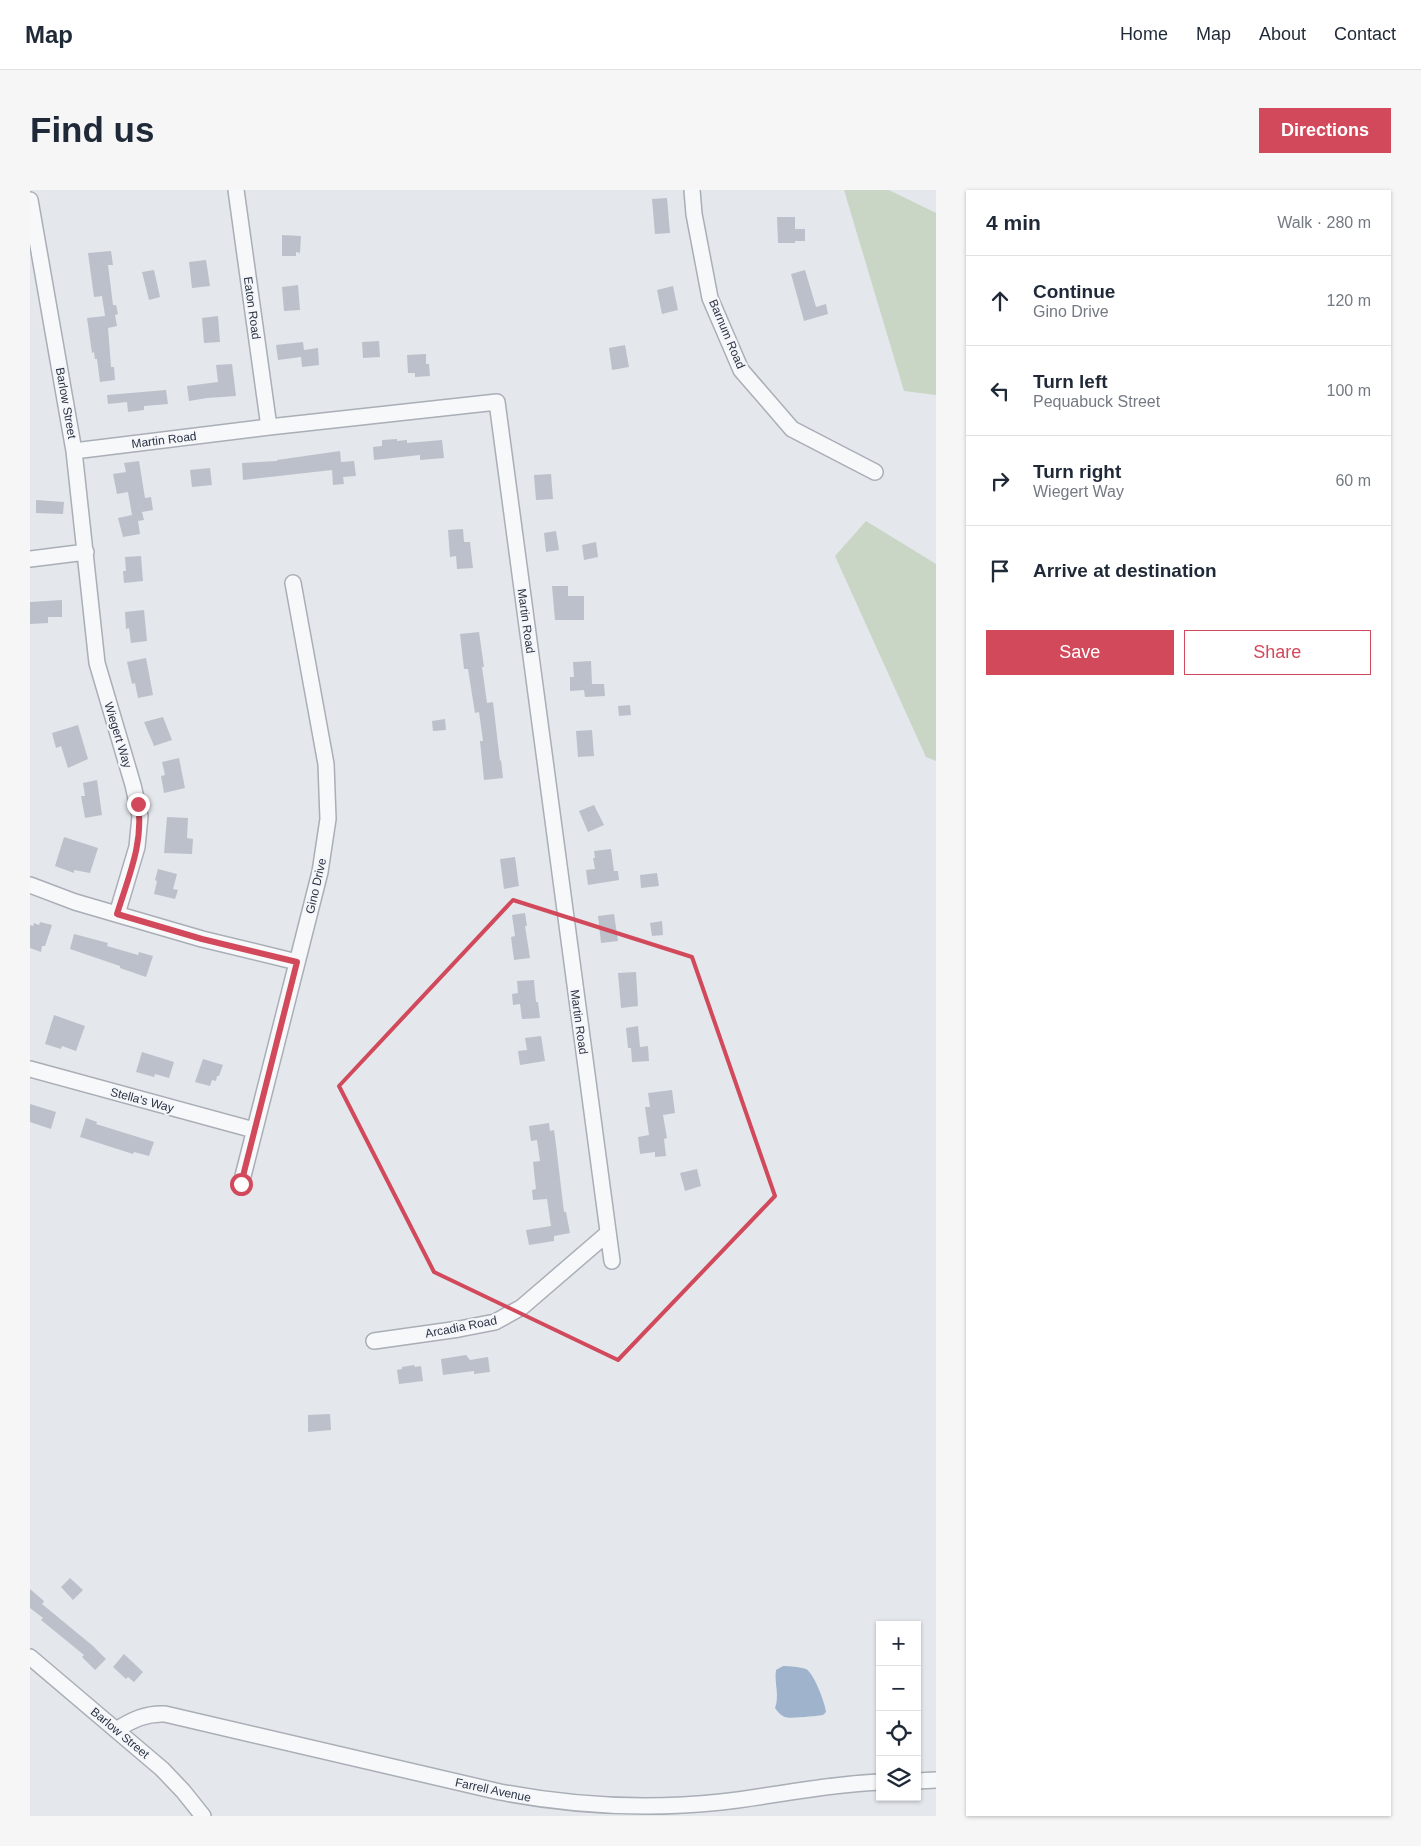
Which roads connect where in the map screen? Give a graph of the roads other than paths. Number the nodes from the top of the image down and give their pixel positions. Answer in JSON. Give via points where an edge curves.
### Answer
{"nodes":[{"id":1,"x":236,"y":190,"type":"edge"},
{"id":2,"x":692,"y":190,"type":"edge"},
{"id":3,"x":30,"y":200,"type":"edge"},
{"id":4,"x":269,"y":427,"type":"junction"},
{"id":5,"x":74,"y":451,"type":"junction"},
{"id":6,"x":875,"y":472,"type":"dead end"},
{"id":7,"x":86,"y":552,"type":"junction"},
{"id":8,"x":30,"y":559,"type":"edge"},
{"id":9,"x":293,"y":583,"type":"dead end"},
{"id":10,"x":30,"y":885,"type":"edge"},
{"id":11,"x":117,"y":914,"type":"junction"},
{"id":12,"x":297,"y":962,"type":"junction"},
{"id":13,"x":30,"y":1070,"type":"edge"},
{"id":14,"x":254,"y":1130,"type":"junction"},
{"id":15,"x":241,"y":1184,"type":"dead end"},
{"id":16,"x":608,"y":1233,"type":"junction"},
{"id":17,"x":612,"y":1261,"type":"dead end"},
{"id":18,"x":374,"y":1341,"type":"dead end"},
{"id":19,"x":30,"y":1657,"type":"edge"},
{"id":20,"x":116,"y":1730,"type":"junction"},
{"id":21,"x":936,"y":1780,"type":"edge"},
{"id":22,"x":921,"y":1781,"type":"edge"},
{"id":23,"x":876,"y":1782,"type":"edge"},
{"id":24,"x":202,"y":1816,"type":"edge"}],
"edges":[{"from":1,"to":4,"type":"street","name":"Eaton Road"},
{"from":2,"to":6,"type":"street","name":"Barnum Road","via":[[710,298],[741,370],[792,429]]},
{"from":3,"to":5,"type":"street","name":"Barlow Street"},
{"from":4,"to":5,"type":"street","name":"Martin Road"},
{"from":4,"to":16,"type":"street","name":"Martin Road","via":[[497,402]]},
{"from":5,"to":7,"type":"street","name":"Barlow Street"},
{"from":7,"to":8,"type":"street"},
{"from":7,"to":11,"type":"street","name":"Wiegert Way","via":[[97,663],[140,816],[137,847]]},
{"from":9,"to":12,"type":"street","name":"Gino Drive","via":[[326,764],[328,820],[320,872]]},
{"from":10,"to":11,"type":"street"},
{"from":11,"to":12,"type":"street"},
{"from":12,"to":14,"type":"street","name":"Gino Drive"},
{"from":13,"to":14,"type":"street","name":"Stella's Way"},
{"from":14,"to":15,"type":"street","name":"Gino Drive"},
{"from":16,"to":17,"type":"street","name":"Martin Road"},
{"from":16,"to":18,"type":"street","name":"Arcadia Road","via":[[522,1306],[495,1322]]},
{"from":19,"to":20,"type":"street","name":"Barlow Street"},
{"from":20,"to":23,"type":"street","name":"Farrell Avenue","via":[[138,1718],[165,1714],[500,1792],[592,1805],[691,1805]]},
{"from":20,"to":24,"type":"street","name":"Barlow Street","via":[[162,1769]]},
{"from":21,"to":22,"type":"street"}]}
